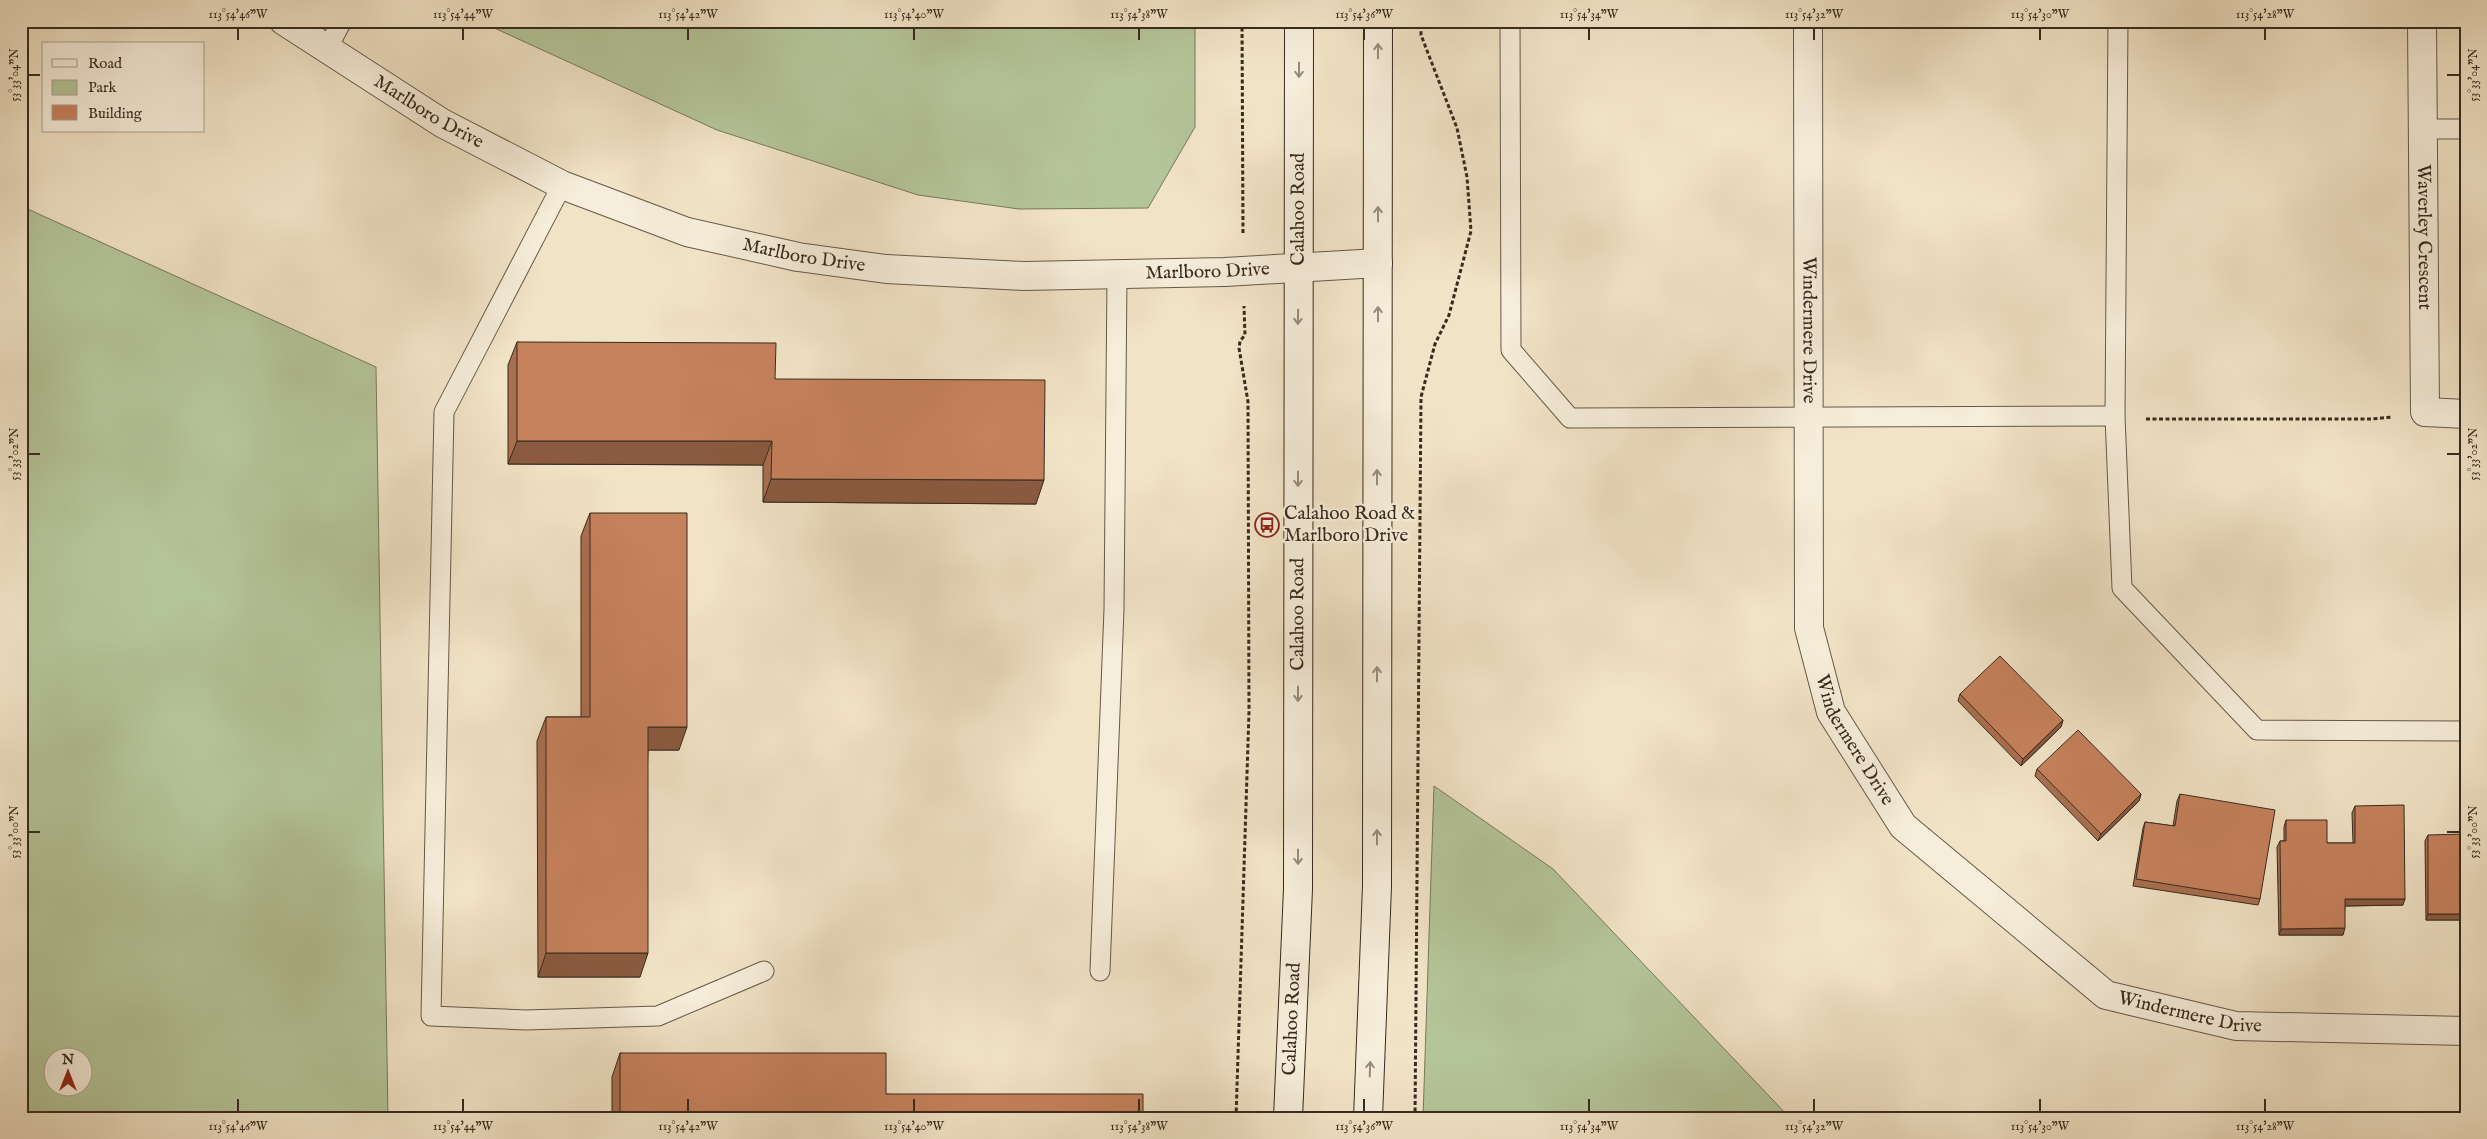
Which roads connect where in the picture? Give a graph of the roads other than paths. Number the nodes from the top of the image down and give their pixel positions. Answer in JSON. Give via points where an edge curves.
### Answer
{"nodes":[{"id":1,"x":284,"y":21,"type":"edge"},
{"id":2,"x":342,"y":21,"type":"edge"},
{"id":3,"x":1299,"y":21,"type":"edge"},
{"id":4,"x":1378,"y":21,"type":"edge"},
{"id":5,"x":1510,"y":21,"type":"edge"},
{"id":6,"x":1808,"y":21,"type":"edge"},
{"id":7,"x":2118,"y":21,"type":"edge"},
{"id":8,"x":2422,"y":21,"type":"edge"},
{"id":9,"x":327,"y":49,"type":"junction"},
{"id":10,"x":2423,"y":129,"type":"junction"},
{"id":11,"x":2466,"y":129,"type":"edge"},
{"id":12,"x":562,"y":185,"type":"junction"},
{"id":13,"x":1378,"y":263,"type":"junction"},
{"id":14,"x":1299,"y":268,"type":"junction"},
{"id":15,"x":1117,"y":276,"type":"junction"},
{"id":16,"x":2466,"y":414,"type":"edge"},
{"id":17,"x":2115,"y":416,"type":"junction"},
{"id":18,"x":1809,"y":418,"type":"junction"},
{"id":19,"x":2466,"y":731,"type":"edge"},
{"id":20,"x":764,"y":971,"type":"dead end"},
{"id":21,"x":1100,"y":971,"type":"dead end"},
{"id":22,"x":2466,"y":1031,"type":"edge"},
{"id":23,"x":1288,"y":1118,"type":"edge"},
{"id":24,"x":1368,"y":1118,"type":"edge"}],
"edges":[{"from":1,"to":9,"type":"street","name":"Marlboro Drive"},
{"from":2,"to":9,"type":"lane"},
{"from":3,"to":14,"type":"street","name":"Calahoo Road","one_way":true},
{"from":13,"to":4,"type":"street","one_way":true},
{"from":5,"to":18,"type":"lane","via":[[1511,350],[1570,418]]},
{"from":6,"to":18,"type":"street","name":"Windermere Drive"},
{"from":7,"to":17,"type":"lane"},
{"from":8,"to":10,"type":"street","name":"Waverley Crescent"},
{"from":9,"to":12,"type":"street","name":"Marlboro Drive","via":[[442,123]]},
{"from":10,"to":11,"type":"lane"},
{"from":10,"to":16,"type":"street","name":"Waverley Crescent","via":[[2425,412]]},
{"from":12,"to":15,"type":"street","name":"Marlboro Drive","via":[[687,232],[798,256],[886,270]]},
{"from":12,"to":20,"type":"lane","via":[[444,412],[431,1016],[526,1020],[658,1016]]},
{"from":13,"to":14,"type":"street","name":"Marlboro Drive"},
{"from":24,"to":13,"type":"street","one_way":true,"via":[[1377,886]]},
{"from":14,"to":15,"type":"street","name":"Marlboro Drive"},
{"from":14,"to":23,"type":"street","name":"Calahoo Road","one_way":true,"via":[[1298,889]]},
{"from":15,"to":21,"type":"lane","via":[[1114,609]]},
{"from":17,"to":18,"type":"lane"},
{"from":17,"to":19,"type":"lane","via":[[2122,588],[2257,730]]},
{"from":18,"to":22,"type":"street","name":"Windermere Drive","via":[[1809,628],[1831,712],[1903,826],[2106,994],[2236,1026]]}]}
